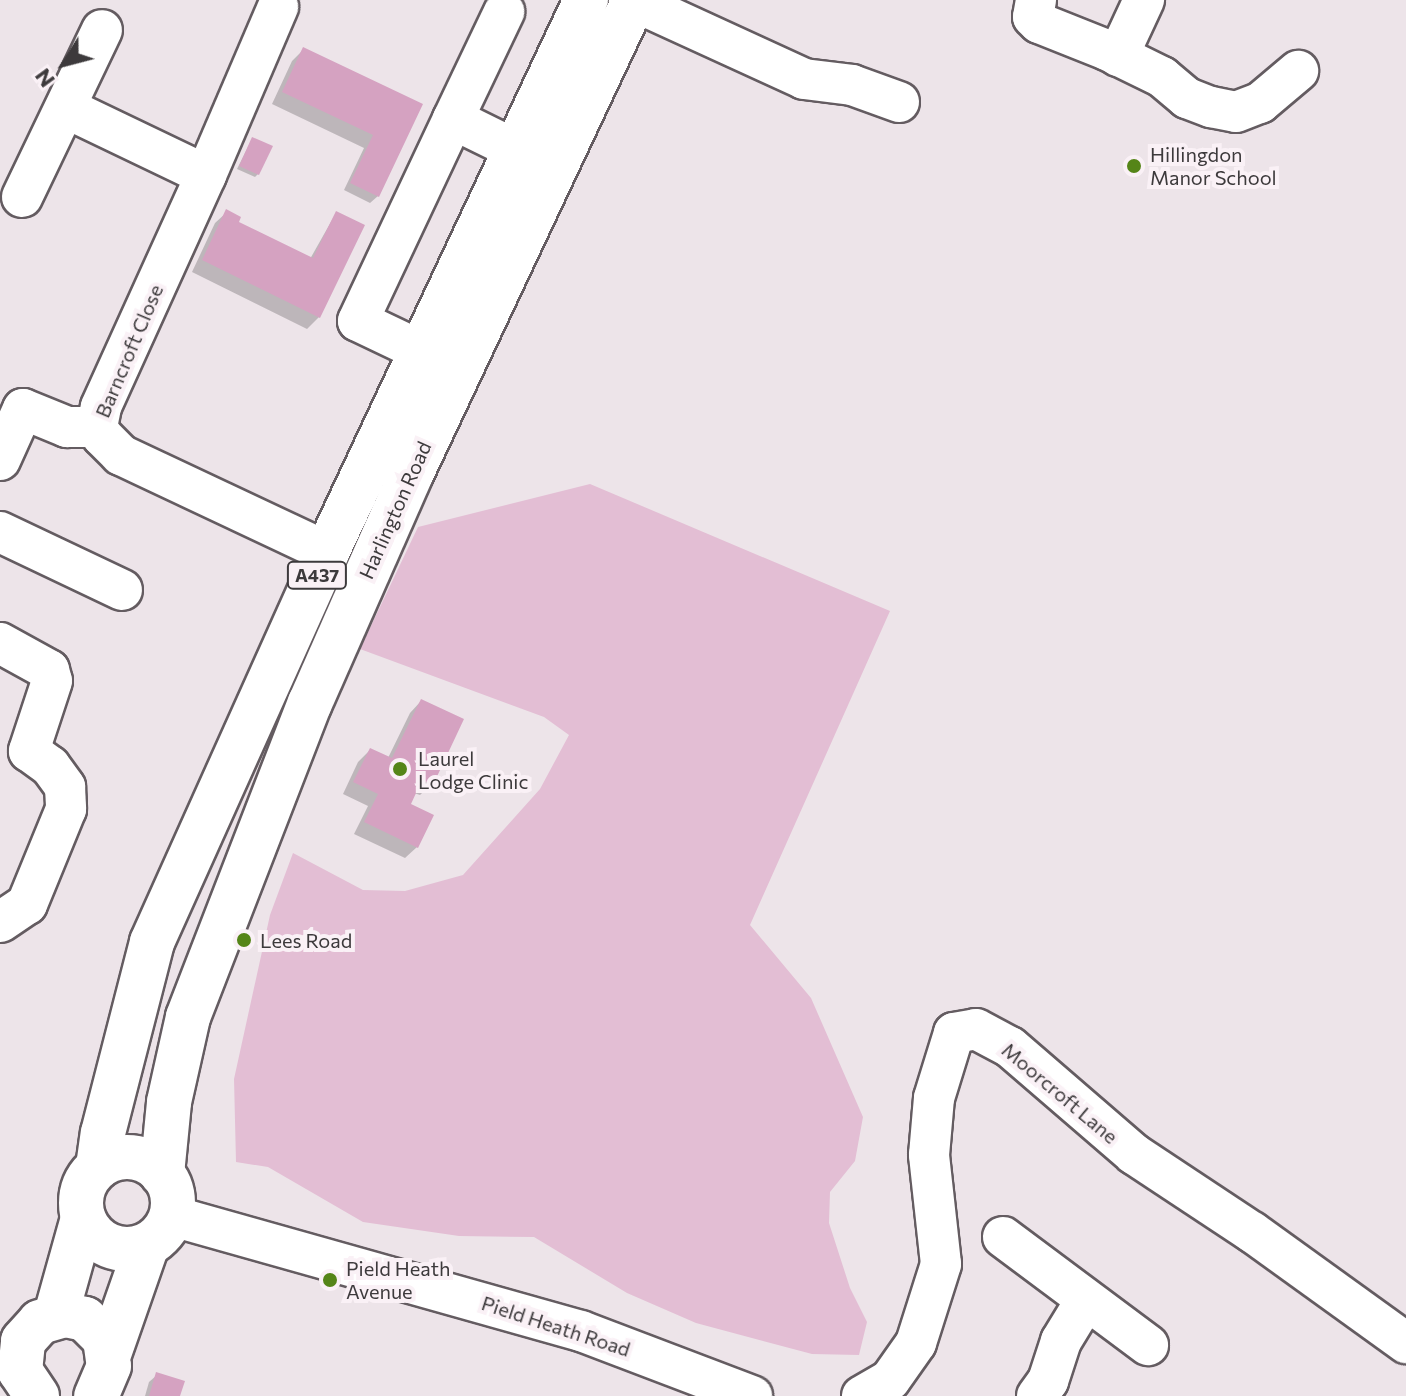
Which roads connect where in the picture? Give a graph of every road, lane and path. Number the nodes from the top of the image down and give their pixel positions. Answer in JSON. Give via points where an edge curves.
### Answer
{"nodes":[{"id":1,"x":586,"y":0,"type":"edge"},
{"id":2,"x":634,"y":0,"type":"edge"},
{"id":3,"x":1036,"y":0,"type":"edge"},
{"id":4,"x":1144,"y":0,"type":"edge"},
{"id":5,"x":278,"y":7,"type":"dead end"},
{"id":6,"x":504,"y":12,"type":"dead end"},
{"id":7,"x":102,"y":30,"type":"dead end"},
{"id":8,"x":1118,"y":56,"type":"junction"},
{"id":9,"x":1298,"y":71,"type":"dead end"},
{"id":10,"x":899,"y":102,"type":"dead end"},
{"id":11,"x":66,"y":108,"type":"junction"},
{"id":12,"x":453,"y":119,"type":"junction"},
{"id":13,"x":516,"y":150,"type":"junction"},
{"id":14,"x":206,"y":175,"type":"junction"},
{"id":15,"x":22,"y":197,"type":"dead end"},
{"id":16,"x":423,"y":352,"type":"junction"},
{"id":17,"x":97,"y":427,"type":"junction"},
{"id":18,"x":0,"y":460,"type":"edge"},
{"id":19,"x":0,"y":532,"type":"edge"},
{"id":20,"x":327,"y":552,"type":"junction"},
{"id":21,"x":122,"y":590,"type":"dead end"},
{"id":22,"x":0,"y":643,"type":"edge"},
{"id":23,"x":0,"y":922,"type":"edge"},
{"id":24,"x":98,"y":1167,"type":"junction"},
{"id":25,"x":162,"y":1174,"type":"junction"},
{"id":26,"x":83,"y":1218,"type":"junction"},
{"id":27,"x":160,"y":1230,"type":"junction"},
{"id":28,"x":1003,"y":1237,"type":"dead end"},
{"id":29,"x":1086,"y":1300,"type":"junction"},
{"id":30,"x":28,"y":1328,"type":"edge"},
{"id":31,"x":1406,"y":1343,"type":"edge"},
{"id":32,"x":1148,"y":1345,"type":"dead end"},
{"id":33,"x":98,"y":1384,"type":"edge"},
{"id":34,"x":26,"y":1386,"type":"edge"},
{"id":35,"x":712,"y":1389,"type":"edge"},
{"id":36,"x":752,"y":1396,"type":"edge"},
{"id":37,"x":862,"y":1396,"type":"edge"},
{"id":38,"x":1037,"y":1396,"type":"edge"}],
"edges":[{"from":1,"to":13,"type":"main road","name":"Harlington Road","number":"A437"},
{"from":2,"to":10,"type":"street","via":[[804,79],[852,85]]},
{"from":2,"to":25,"type":"main road","name":"Harlington Road","number":"A437","via":[[411,474],[310,703],[188,1017],[169,1102]]},
{"from":3,"to":8,"type":"street","via":[[1033,17],[1039,23]]},
{"from":4,"to":8,"type":"street"},
{"from":5,"to":14,"type":"street","name":"Barncroft Close"},
{"from":6,"to":12,"type":"street"},
{"from":7,"to":11,"type":"street"},
{"from":8,"to":9,"type":"street","via":[[1162,77],[1187,98],[1236,112],[1260,103]]},
{"from":11,"to":14,"type":"street"},
{"from":11,"to":15,"type":"street"},
{"from":12,"to":13,"type":"street"},
{"from":12,"to":16,"type":"street","via":[[358,321]]},
{"from":13,"to":16,"type":"main road","name":"Harlington Road","number":"A437"},
{"from":14,"to":17,"type":"street","name":"Barncroft Close","via":[[101,407]]},
{"from":16,"to":20,"type":"main road","name":"Harlington Road","number":"A437"},
{"from":17,"to":18,"type":"street","via":[[67,427],[23,409]]},
{"from":17,"to":20,"type":"street","name":"Barncroft Close","via":[[121,455]]},
{"from":19,"to":21,"type":"street"},
{"from":20,"to":24,"type":"main road","name":"Harlington Road","number":"A437","via":[[152,942]]},
{"from":22,"to":23,"type":"street","via":[[49,670],[52,681],[29,751],[50,766],[65,787],[66,809],[27,904]]},
{"from":24,"to":25,"type":"main road","via":[[126,1157],[149,1163]]},
{"from":24,"to":26,"type":"main road","via":[[84,1188]]},
{"from":25,"to":27,"type":"main road","via":[[172,1192]]},
{"from":26,"to":27,"type":"main road","via":[[104,1243],[123,1250]]},
{"from":26,"to":30,"type":"main road"},
{"from":27,"to":33,"type":"main road"},
{"from":27,"to":35,"type":"street","name":"Pield Heath Road","via":[[581,1331]]},
{"from":28,"to":29,"type":"street"},
{"from":29,"to":32,"type":"street"},
{"from":29,"to":38,"type":"street"},
{"from":30,"to":33,"type":"main road","via":[[75,1316],[91,1323],[105,1339]]},
{"from":30,"to":34,"type":"main road","via":[[19,1352]]},
{"from":31,"to":37,"type":"street","name":"Moorcroft Lane","via":[[1134,1154],[1010,1047],[976,1029],[954,1033],[934,1098],[929,1155],[941,1264],[916,1343],[890,1380]]},
{"from":35,"to":36,"type":"street","name":"Pield Heath Road"}]}
